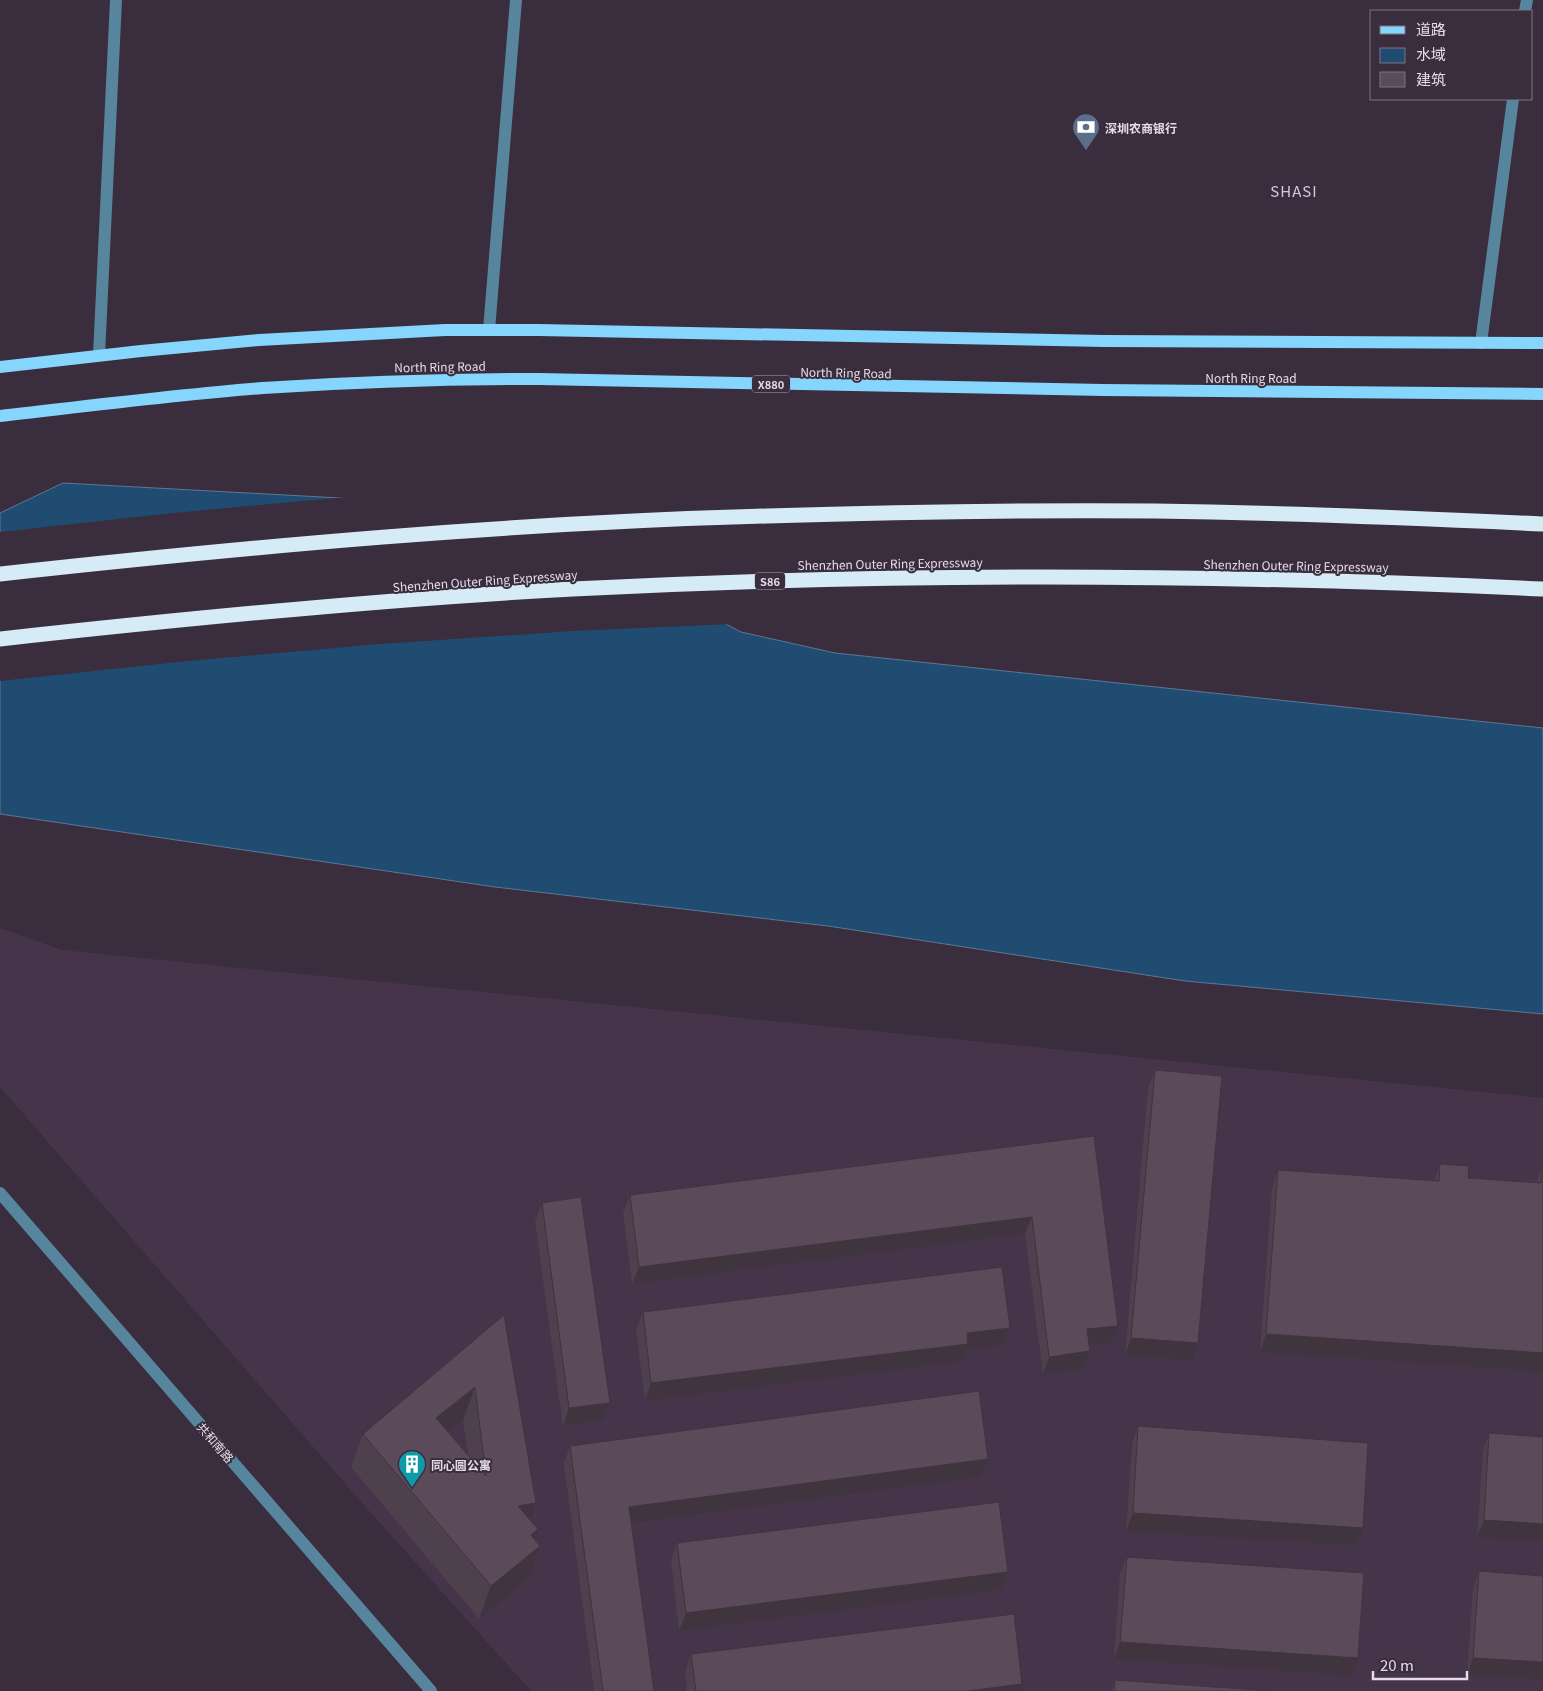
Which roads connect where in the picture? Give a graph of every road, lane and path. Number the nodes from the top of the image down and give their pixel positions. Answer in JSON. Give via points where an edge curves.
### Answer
{"nodes":[{"id":1,"x":116,"y":0,"type":"edge"},
{"id":2,"x":516,"y":0,"type":"edge"},
{"id":3,"x":1513,"y":100,"type":"edge"},
{"id":4,"x":489,"y":330,"type":"junction"},
{"id":5,"x":1481,"y":343,"type":"junction"},
{"id":6,"x":1543,"y":344,"type":"edge"},
{"id":7,"x":99,"y":355,"type":"junction"},
{"id":8,"x":0,"y":367,"type":"edge"},
{"id":9,"x":1543,"y":394,"type":"edge"},
{"id":10,"x":0,"y":416,"type":"edge"},
{"id":11,"x":1543,"y":524,"type":"edge"},
{"id":12,"x":0,"y":574,"type":"edge"},
{"id":13,"x":1543,"y":589,"type":"edge"},
{"id":14,"x":0,"y":639,"type":"edge"},
{"id":15,"x":0,"y":1193,"type":"edge"},
{"id":16,"x":431,"y":1691,"type":"edge"}],
"edges":[{"from":1,"to":7,"type":"street"},
{"from":2,"to":4,"type":"street"},
{"from":3,"to":5,"type":"street"},
{"from":4,"to":5,"type":"main road","via":[[1104,341]]},
{"from":4,"to":7,"type":"main road","via":[[278,339]]},
{"from":5,"to":6,"type":"main road"},
{"from":7,"to":8,"type":"main road"},
{"from":9,"to":10,"type":"main road","name":"North Ring Road","number":"X880","via":[[446,379],[263,388]]},
{"from":11,"to":12,"type":"highway","via":[[1154,511],[763,516],[372,537]]},
{"from":13,"to":14,"type":"highway","name":"Shenzhen Outer Ring Expressway","number":"S86","via":[[1153,576],[765,581],[377,602]]},
{"from":15,"to":16,"type":"street","name":"共和南路"}]}
